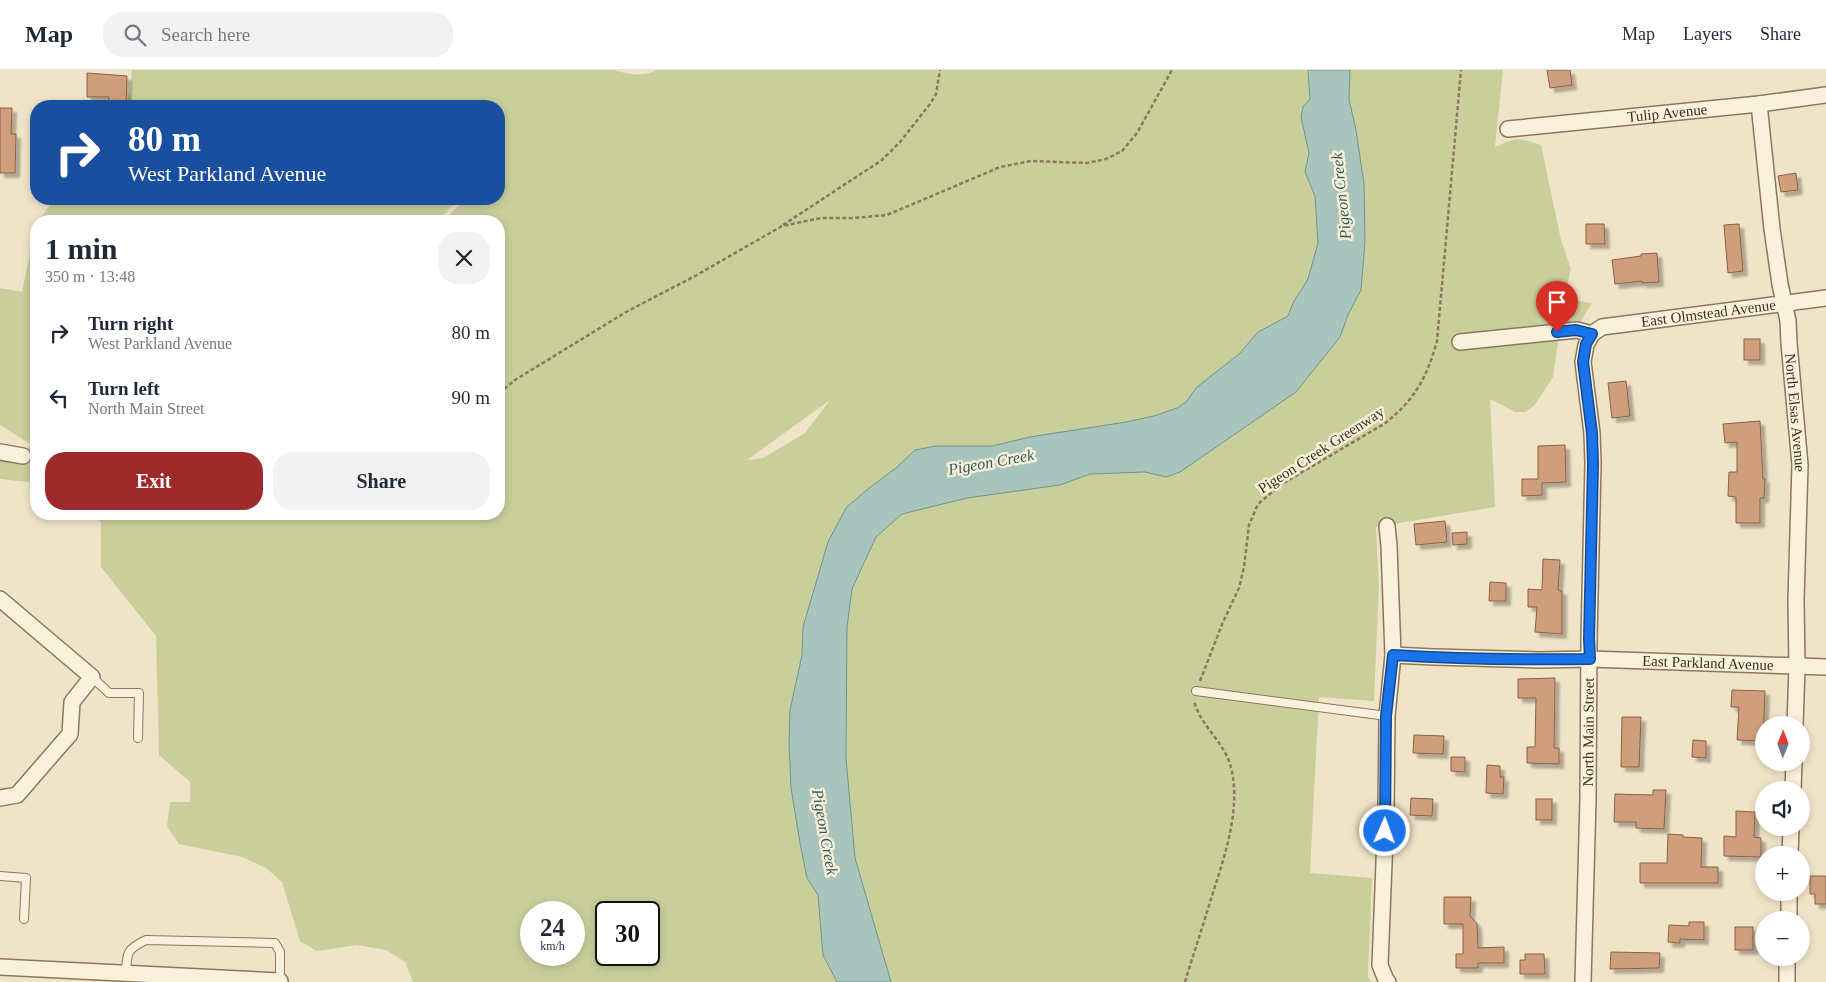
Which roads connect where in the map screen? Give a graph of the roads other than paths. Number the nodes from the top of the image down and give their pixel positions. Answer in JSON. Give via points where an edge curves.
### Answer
{"nodes":[{"id":1,"x":1826,"y":94,"type":"edge"},
{"id":2,"x":1759,"y":104,"type":"junction"},
{"id":3,"x":1508,"y":129,"type":"dead end"},
{"id":4,"x":1826,"y":298,"type":"edge"},
{"id":5,"x":1784,"y":303,"type":"junction"},
{"id":6,"x":1592,"y":334,"type":"junction"},
{"id":7,"x":1460,"y":342,"type":"dead end"},
{"id":8,"x":0,"y":452,"type":"edge"},
{"id":9,"x":23,"y":456,"type":"dead end"},
{"id":10,"x":1387,"y":526,"type":"dead end"},
{"id":11,"x":0,"y":599,"type":"edge"},
{"id":12,"x":1393,"y":655,"type":"junction"},
{"id":13,"x":1590,"y":659,"type":"junction"},
{"id":14,"x":1797,"y":667,"type":"junction"},
{"id":15,"x":1826,"y":667,"type":"edge"},
{"id":16,"x":92,"y":677,"type":"junction"},
{"id":17,"x":1196,"y":690,"type":"road end"},
{"id":18,"x":1386,"y":716,"type":"junction"},
{"id":19,"x":1795,"y":716,"type":"edge"},
{"id":20,"x":138,"y":738,"type":"dead end"},
{"id":21,"x":0,"y":798,"type":"edge"},
{"id":22,"x":0,"y":876,"type":"edge"},
{"id":23,"x":24,"y":919,"type":"dead end"},
{"id":24,"x":1788,"y":966,"type":"edge"},
{"id":25,"x":0,"y":967,"type":"edge"},
{"id":26,"x":126,"y":973,"type":"junction"},
{"id":27,"x":236,"y":980,"type":"edge"},
{"id":28,"x":280,"y":981,"type":"edge"},
{"id":29,"x":1388,"y":981,"type":"edge"},
{"id":30,"x":1583,"y":982,"type":"edge"},
{"id":31,"x":1787,"y":982,"type":"edge"}],
"edges":[{"from":1,"to":2,"type":"street","name":"Tulip Avenue"},
{"from":2,"to":3,"type":"street","name":"Tulip Avenue"},
{"from":2,"to":5,"type":"street","name":"North Elsas Avenue","via":[[1772,229]]},
{"from":4,"to":5,"type":"street","name":"East Olmstead Avenue"},
{"from":5,"to":6,"type":"street","name":"East Olmstead Avenue","via":[[1602,326]]},
{"from":5,"to":14,"type":"street","name":"North Elsas Avenue","via":[[1800,465]]},
{"from":6,"to":7,"type":"street","via":[[1576,330]]},
{"from":6,"to":13,"type":"street","name":"North Main Street","via":[[1586,344],[1583,362],[1593,464]]},
{"from":8,"to":9,"type":"street"},
{"from":10,"to":12,"type":"street"},
{"from":11,"to":16,"type":"street"},
{"from":12,"to":13,"type":"street","name":"East Parkland Avenue"},
{"from":12,"to":18,"type":"street"},
{"from":13,"to":14,"type":"street","name":"East Parkland Avenue"},
{"from":13,"to":30,"type":"street","name":"North Main Street"},
{"from":14,"to":15,"type":"street","name":"East Parkland Avenue"},
{"from":14,"to":19,"type":"street","name":"North Elsas Avenue"},
{"from":16,"to":20,"type":"lane","via":[[109,693],[139,693]]},
{"from":16,"to":21,"type":"street","via":[[72,702],[70,734],[17,795]]},
{"from":17,"to":18,"type":"lane"},
{"from":18,"to":29,"type":"street","via":[[1380,964]]},
{"from":22,"to":23,"type":"lane","via":[[26,878]]},
{"from":24,"to":31,"type":"street"},
{"from":25,"to":26,"type":"street"},
{"from":26,"to":27,"type":"street"},
{"from":26,"to":28,"type":"lane","via":[[127,956],[132,947],[146,940],[275,943],[280,952]]},
{"from":27,"to":28,"type":"street"}]}
